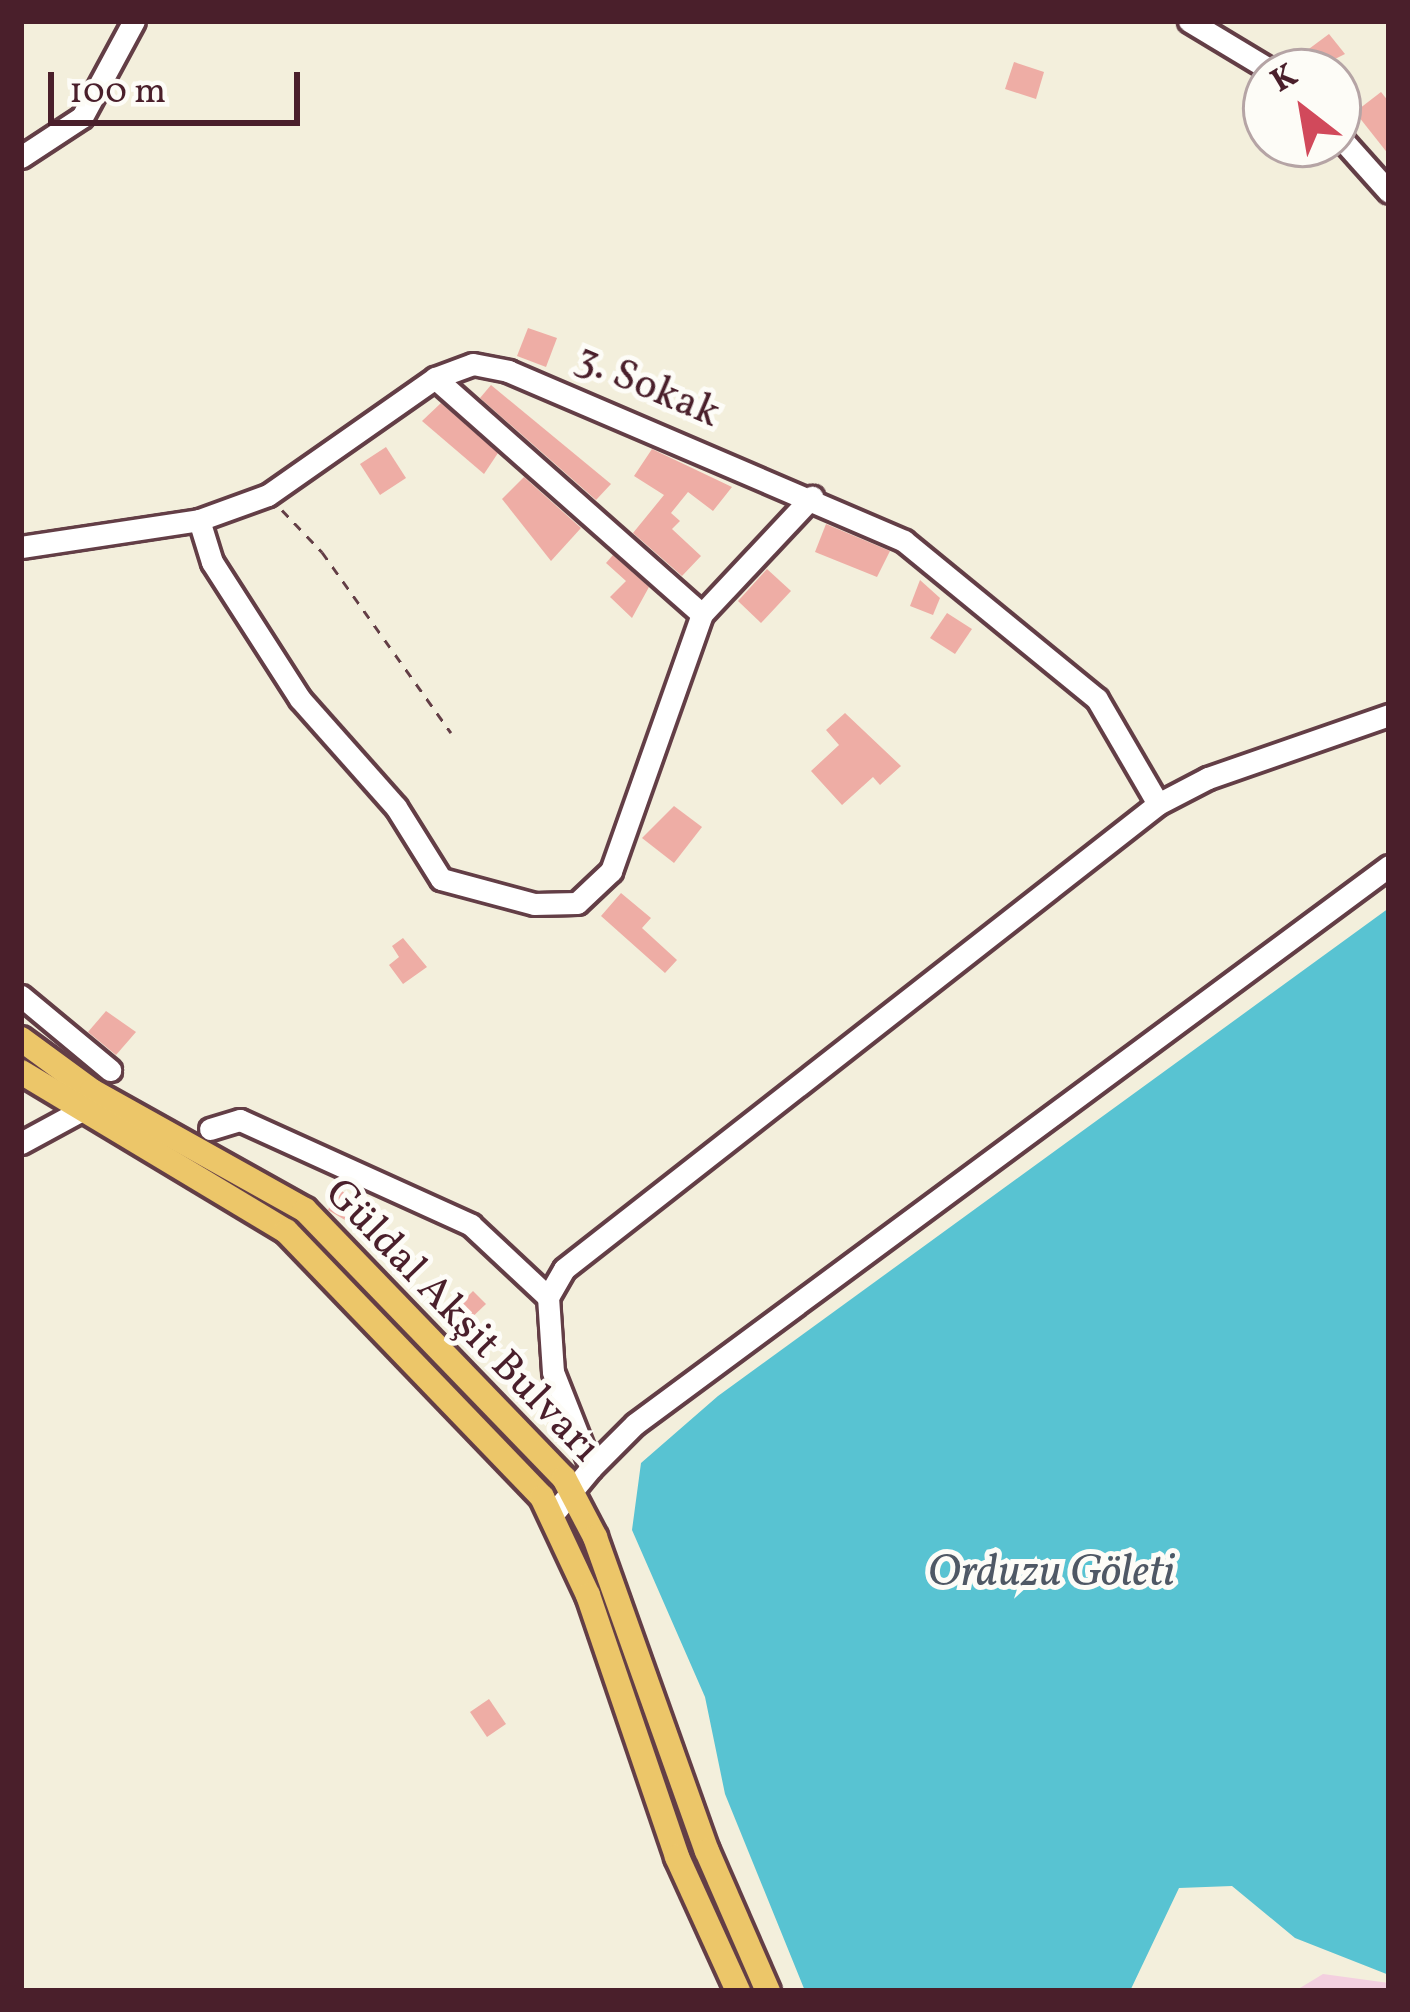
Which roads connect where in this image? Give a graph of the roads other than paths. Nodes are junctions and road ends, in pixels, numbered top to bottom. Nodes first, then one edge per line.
1 (134, 21) edge
2 (1190, 21) edge
3 (1242, 53) edge
4 (21, 157) edge
5 (1362, 162) edge
6 (1389, 192) edge
7 (435, 378) junction
8 (812, 497) junction
9 (199, 520) junction
10 (21, 548) edge
11 (702, 614) junction
12 (1389, 715) edge
13 (1158, 804) junction
14 (1389, 866) edge
15 (21, 996) edge
16 (21, 1040) edge
17 (110, 1070) dead end
18 (21, 1072) edge
19 (85, 1102) junction
20 (210, 1129) dead end
21 (21, 1143) edge
22 (548, 1297) junction
23 (591, 1468) junction
24 (573, 1493) junction
25 (553, 1514) junction
26 (737, 1991) edge
27 (768, 1991) edge

1 - 4 street
2 - 3 street
5 - 6 street
7 - 8 street, 3. Sokak
7 - 9 street, 3. Sokak
7 - 11 street
8 - 11 street
8 - 13 street, 3. Sokak
9 - 10 street, 3. Sokak
9 - 11 street
12 - 13 street
13 - 22 street
14 - 23 street
15 - 17 street
16 - 19 main road, Güldal Akşit Bulvarı
18 - 19 main road, Güldal Akşit Bulvarı
19 - 21 street
19 - 24 main road, Güldal Akşit Bulvarı
19 - 25 main road, Güldal Akşit Bulvarı
20 - 22 street
22 - 23 street
23 - 24 street
24 - 25 street
24 - 27 main road, Güldal Akşit Bulvarı
25 - 26 main road, Güldal Akşit Bulvarı

